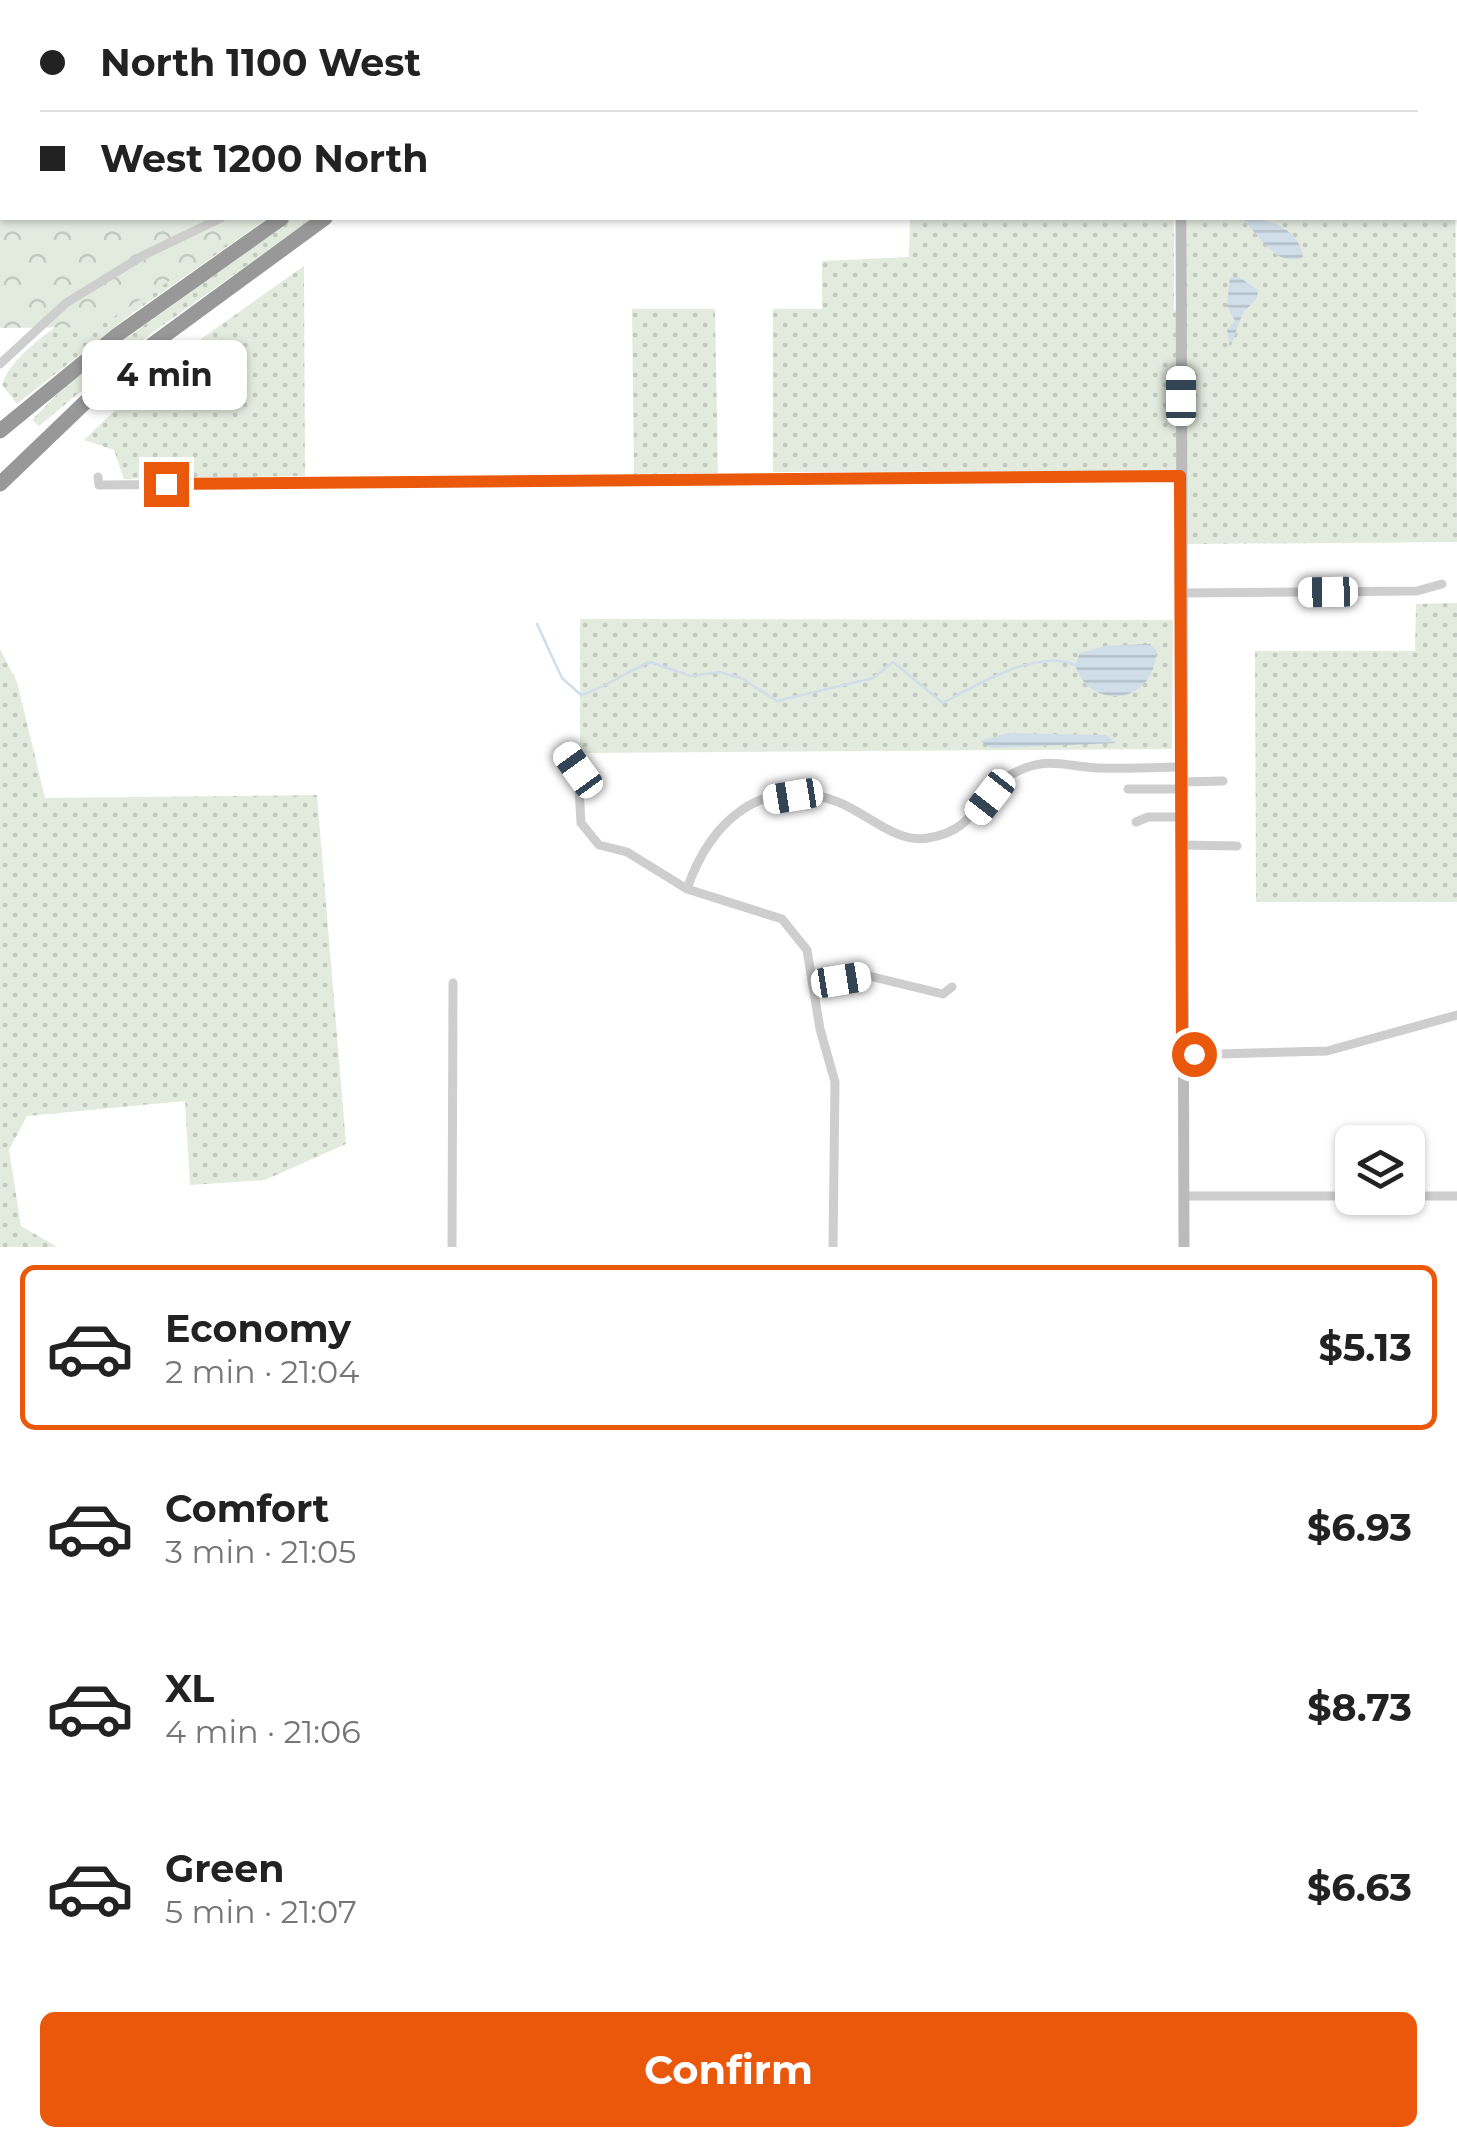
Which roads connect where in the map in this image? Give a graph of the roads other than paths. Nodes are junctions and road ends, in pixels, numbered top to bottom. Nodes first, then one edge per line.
1 (217, 220) edge
2 (279, 220) edge
3 (322, 220) edge
4 (1181, 220) edge
5 (0, 364) edge
6 (0, 431) edge
7 (98, 476) dead end
8 (1180, 476) junction
9 (0, 484) edge
10 (1442, 584) dead end
11 (1180, 593) junction
12 (566, 753) dead end
13 (1182, 767) junction
14 (1223, 781) dead end
15 (1181, 785) junction
16 (1128, 789) dead end
17 (1181, 817) junction
18 (1136, 822) dead end
19 (1180, 845) junction
20 (1237, 846) dead end
21 (687, 889) junction
22 (453, 982) dead end
23 (813, 985) junction
24 (952, 987) dead end
25 (1457, 1015) edge
26 (1182, 1055) junction
27 (1184, 1196) junction
28 (1335, 1196) edge
29 (1425, 1196) edge
30 (1457, 1196) edge
31 (452, 1247) edge
32 (834, 1247) edge
33 (1184, 1247) edge

1 - 5 street
2 - 6 highway
3 - 9 highway
4 - 8 street
7 - 8 street
8 - 11 street
10 - 11 street
11 - 13 street
12 - 21 street
13 - 15 street
13 - 21 street
14 - 15 street
15 - 16 street
15 - 17 street
17 - 18 street
17 - 19 street
19 - 20 street
19 - 26 street
21 - 23 street
22 - 31 street
23 - 24 street
23 - 32 street
25 - 26 street
26 - 27 street
27 - 28 street
27 - 33 street
29 - 30 street

